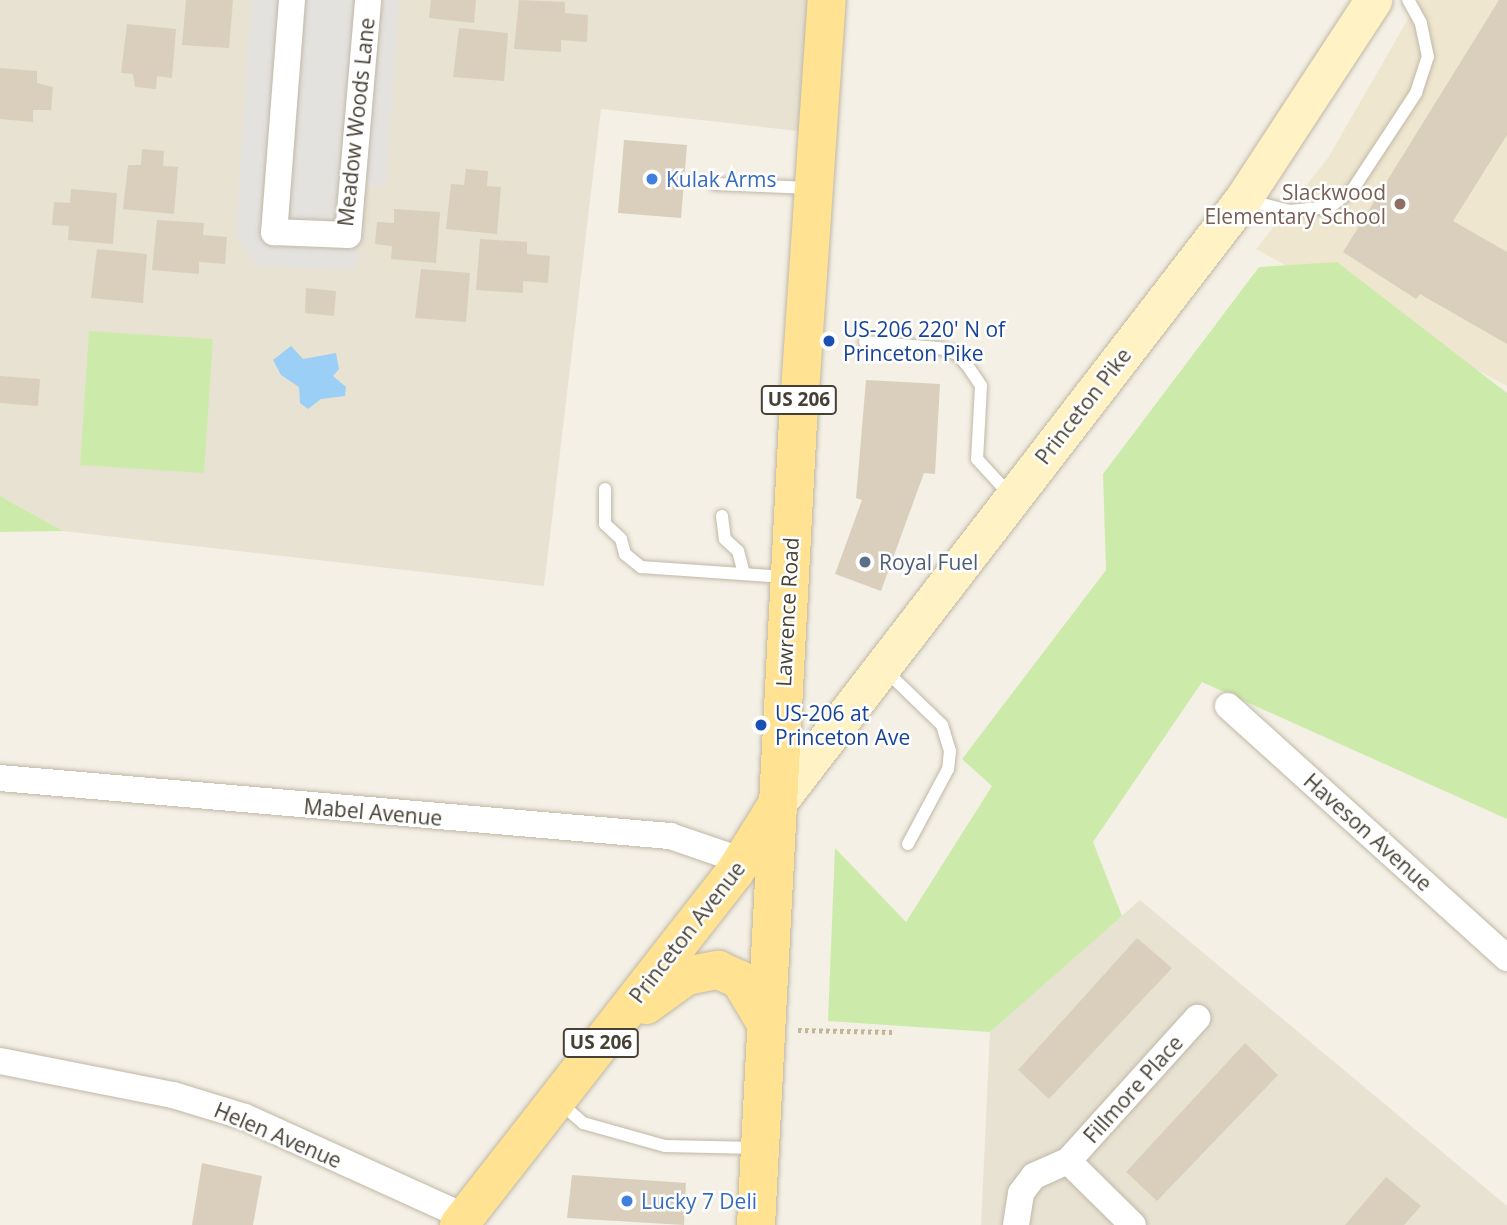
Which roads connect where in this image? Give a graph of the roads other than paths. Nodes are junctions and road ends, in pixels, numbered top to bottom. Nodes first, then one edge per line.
1 (292, 0) edge
2 (368, 0) edge
3 (827, 0) edge
4 (1373, 0) edge
5 (1408, 0) edge
6 (715, 184) dead end
7 (814, 188) junction
8 (1243, 199) junction
9 (865, 342) dead end
10 (604, 489) dead end
11 (1012, 498) junction
12 (722, 516) dead end
13 (744, 574) junction
14 (789, 577) junction
15 (882, 667) junction
16 (1228, 706) dead end
17 (0, 778) edge
18 (779, 801) junction
19 (908, 844) dead end
20 (743, 861) junction
21 (1507, 958) edge
22 (1197, 1018) dead end
23 (781, 1026) junction
24 (608, 1033) junction
25 (0, 1061) edge
26 (557, 1099) junction
27 (759, 1148) junction
28 (1068, 1161) junction
29 (462, 1221) edge
30 (756, 1225) edge
31 (1016, 1225) edge
32 (1133, 1225) edge

1 - 2 street, Meadow Woods Lane
3 - 7 main road, Lawrence Road / US 206
4 - 8 main road, Princeton Pike
5 - 8 lane
6 - 7 lane
7 - 14 main road, Lawrence Road / US 206
8 - 11 main road, Princeton Pike
9 - 11 lane
10 - 13 lane
11 - 15 main road, Princeton Pike
12 - 13 lane
13 - 14 lane
14 - 18 main road, Lawrence Road / US 206
15 - 18 main road, Princeton Pike
15 - 19 lane
16 - 21 street, Haveson Avenue
17 - 20 street, Mabel Avenue
18 - 20 main road, Princeton Avenue / US 206
18 - 23 main road, Lawrence Road / US 206
20 - 24 main road, Princeton Avenue / US 206
22 - 28 street, Fillmore Place
23 - 24 main road
23 - 27 main road, Lawrence Road / US 206
24 - 26 main road, Princeton Avenue / US 206
25 - 29 street, Helen Avenue
26 - 27 lane
26 - 29 main road, Princeton Avenue / US 206
27 - 30 main road, Lawrence Road / US 206
28 - 31 street
28 - 32 street

